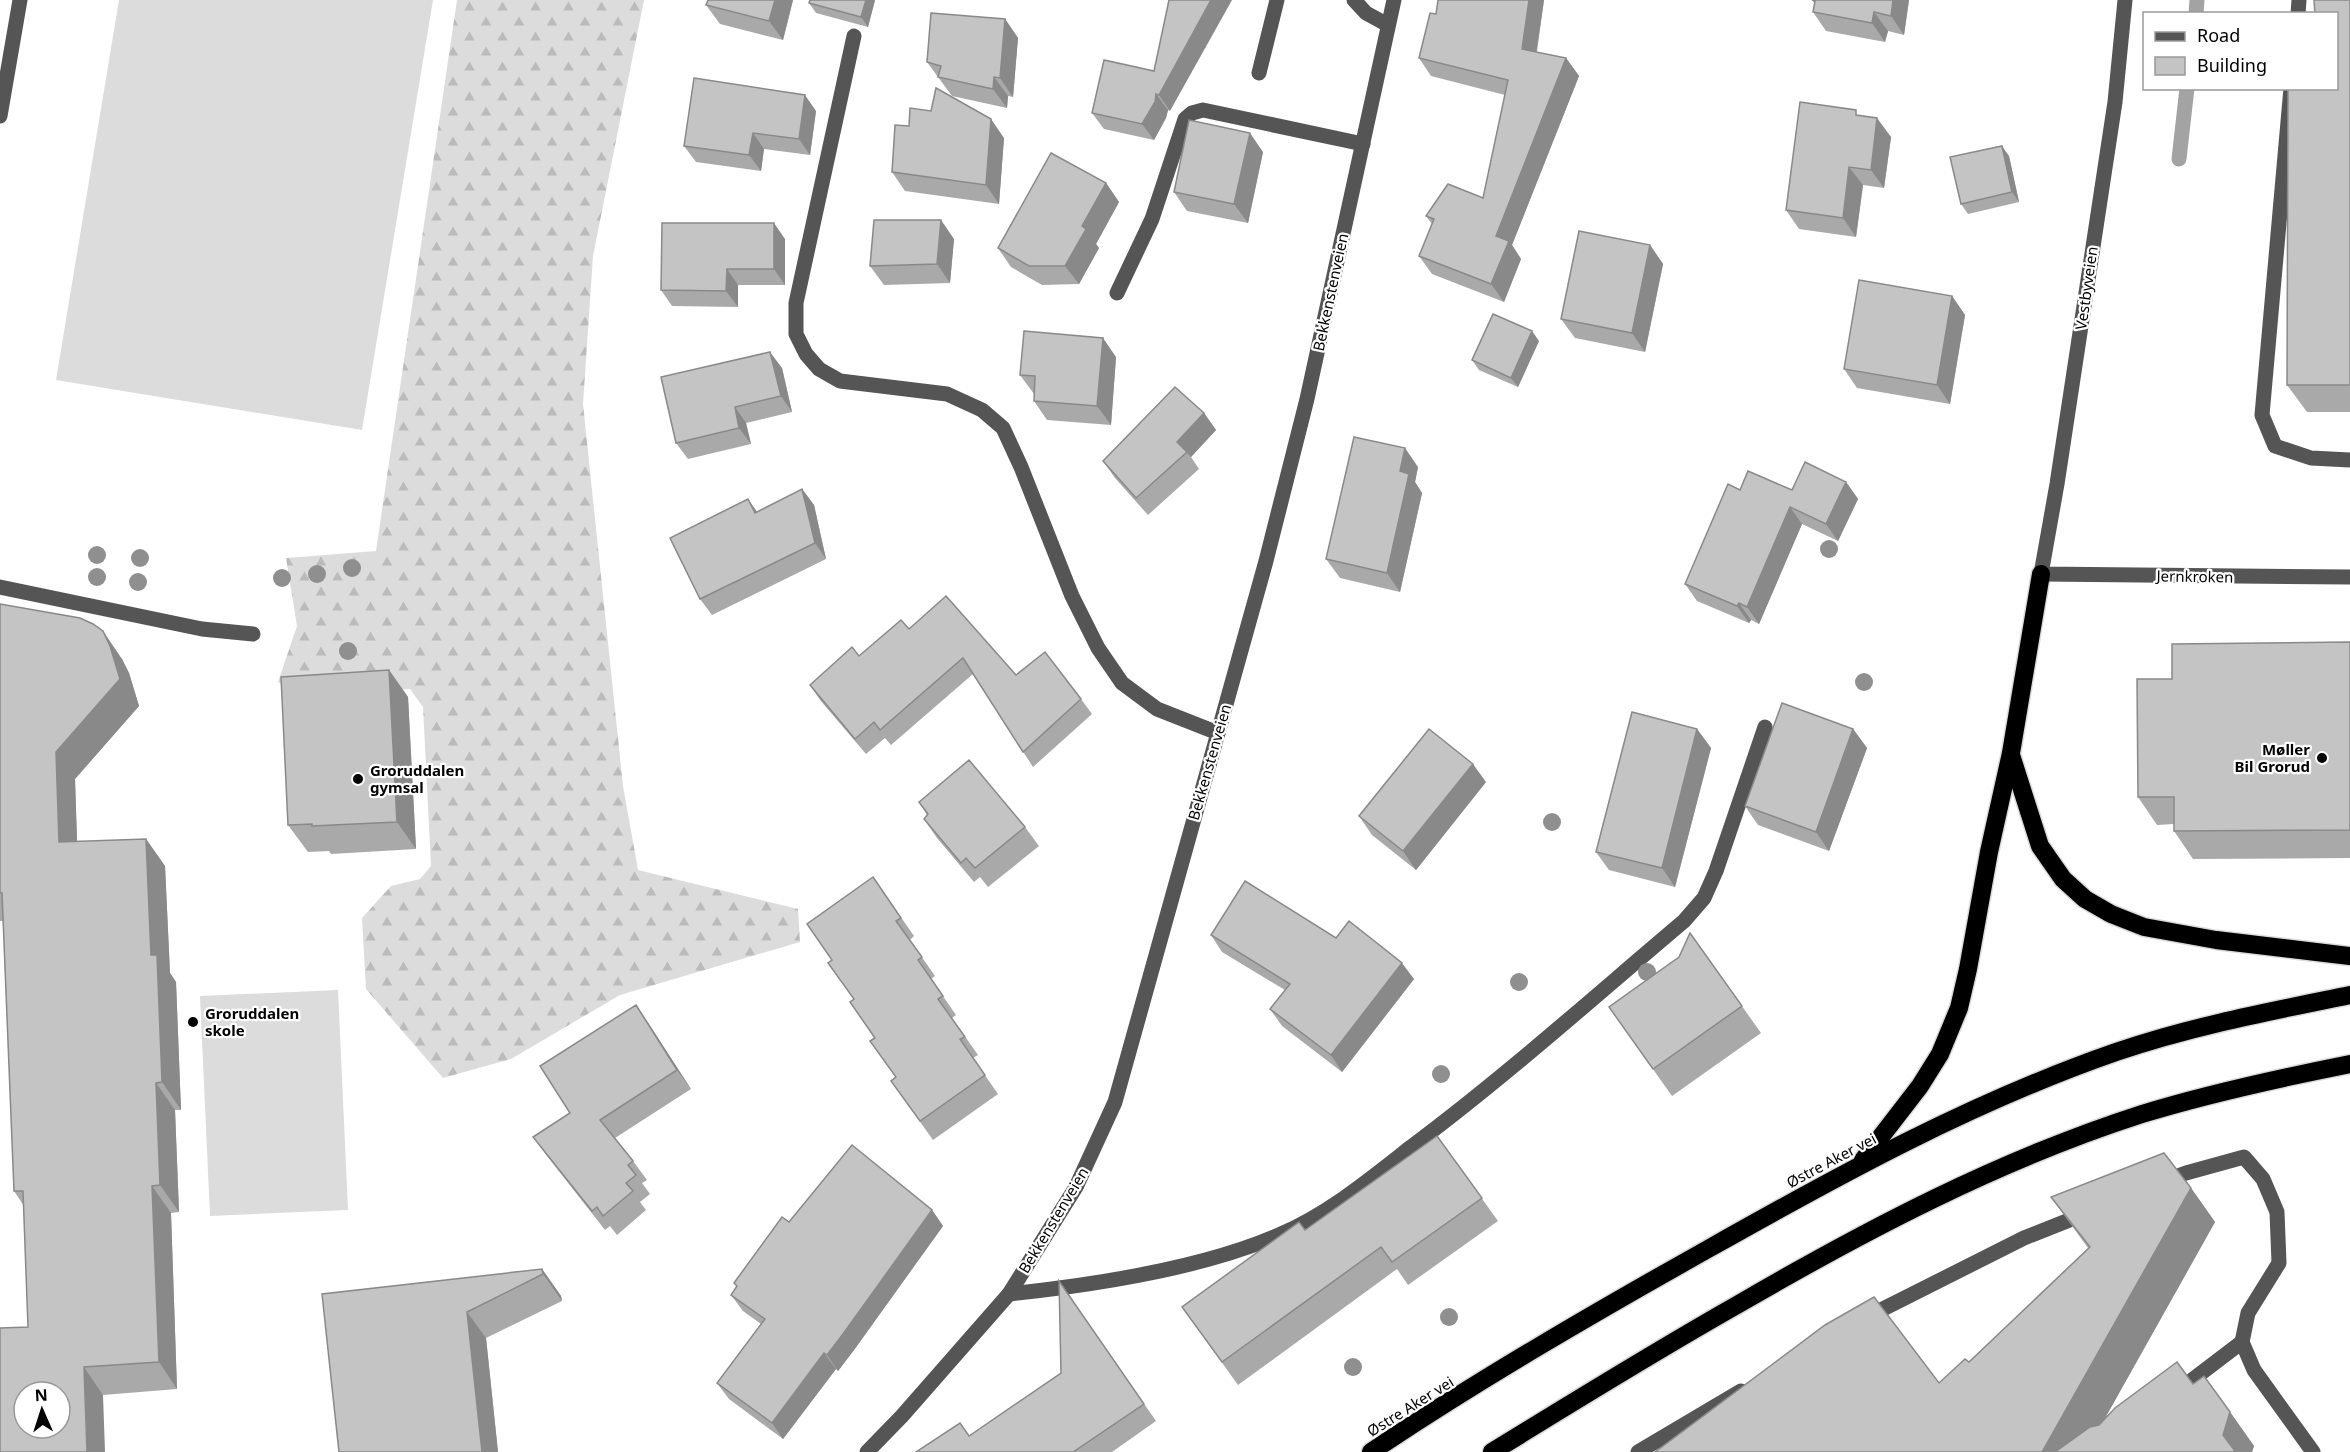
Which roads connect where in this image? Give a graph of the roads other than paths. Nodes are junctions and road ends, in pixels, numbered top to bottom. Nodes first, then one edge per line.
1 (20, 0) edge
2 (1277, 0) edge
3 (1354, 0) edge
4 (1394, 0) edge
5 (2125, 0) edge
6 (1388, 25) junction
7 (855, 36) dead end
8 (1259, 73) dead end
9 (2291, 90) edge
10 (0, 116) edge
11 (1363, 144) junction
12 (1117, 293) dead end
13 (2350, 460) edge
14 (2041, 574) junction
15 (2350, 577) edge
16 (0, 587) edge
17 (253, 634) dead end
18 (1765, 727) dead end
19 (1218, 733) junction
20 (2011, 753) junction
21 (2350, 956) edge
22 (2350, 995) edge
23 (2350, 1064) edge
24 (1860, 1164) junction
25 (2143, 1190) edge
26 (2100, 1208) edge
27 (1009, 1294) junction
28 (1849, 1327) edge
29 (2242, 1342) junction
30 (1752, 1384) edge
31 (2167, 1399) edge
32 (867, 1452) edge
33 (1371, 1452) edge
34 (1491, 1452) edge
35 (1638, 1452) edge
36 (2313, 1452) edge

1 - 10 street
2 - 8 street
3 - 6 street
4 - 6 street, Bekkenstenveien
5 - 14 street, Vestbyveien
6 - 11 street, Bekkenstenveien
7 - 19 street
9 - 13 street
11 - 12 street
11 - 19 street, Bekkenstenveien
14 - 15 street, Jernkroken
14 - 20 highway
16 - 17 street
18 - 27 street
19 - 27 street, Bekkenstenveien
20 - 21 highway
20 - 24 highway
22 - 24 highway, Østre Aker vei
23 - 34 highway
24 - 33 highway, Østre Aker vei
25 - 29 street
26 - 28 street
27 - 32 street, Bekkenstenveien
29 - 31 street
29 - 36 street
30 - 35 street

